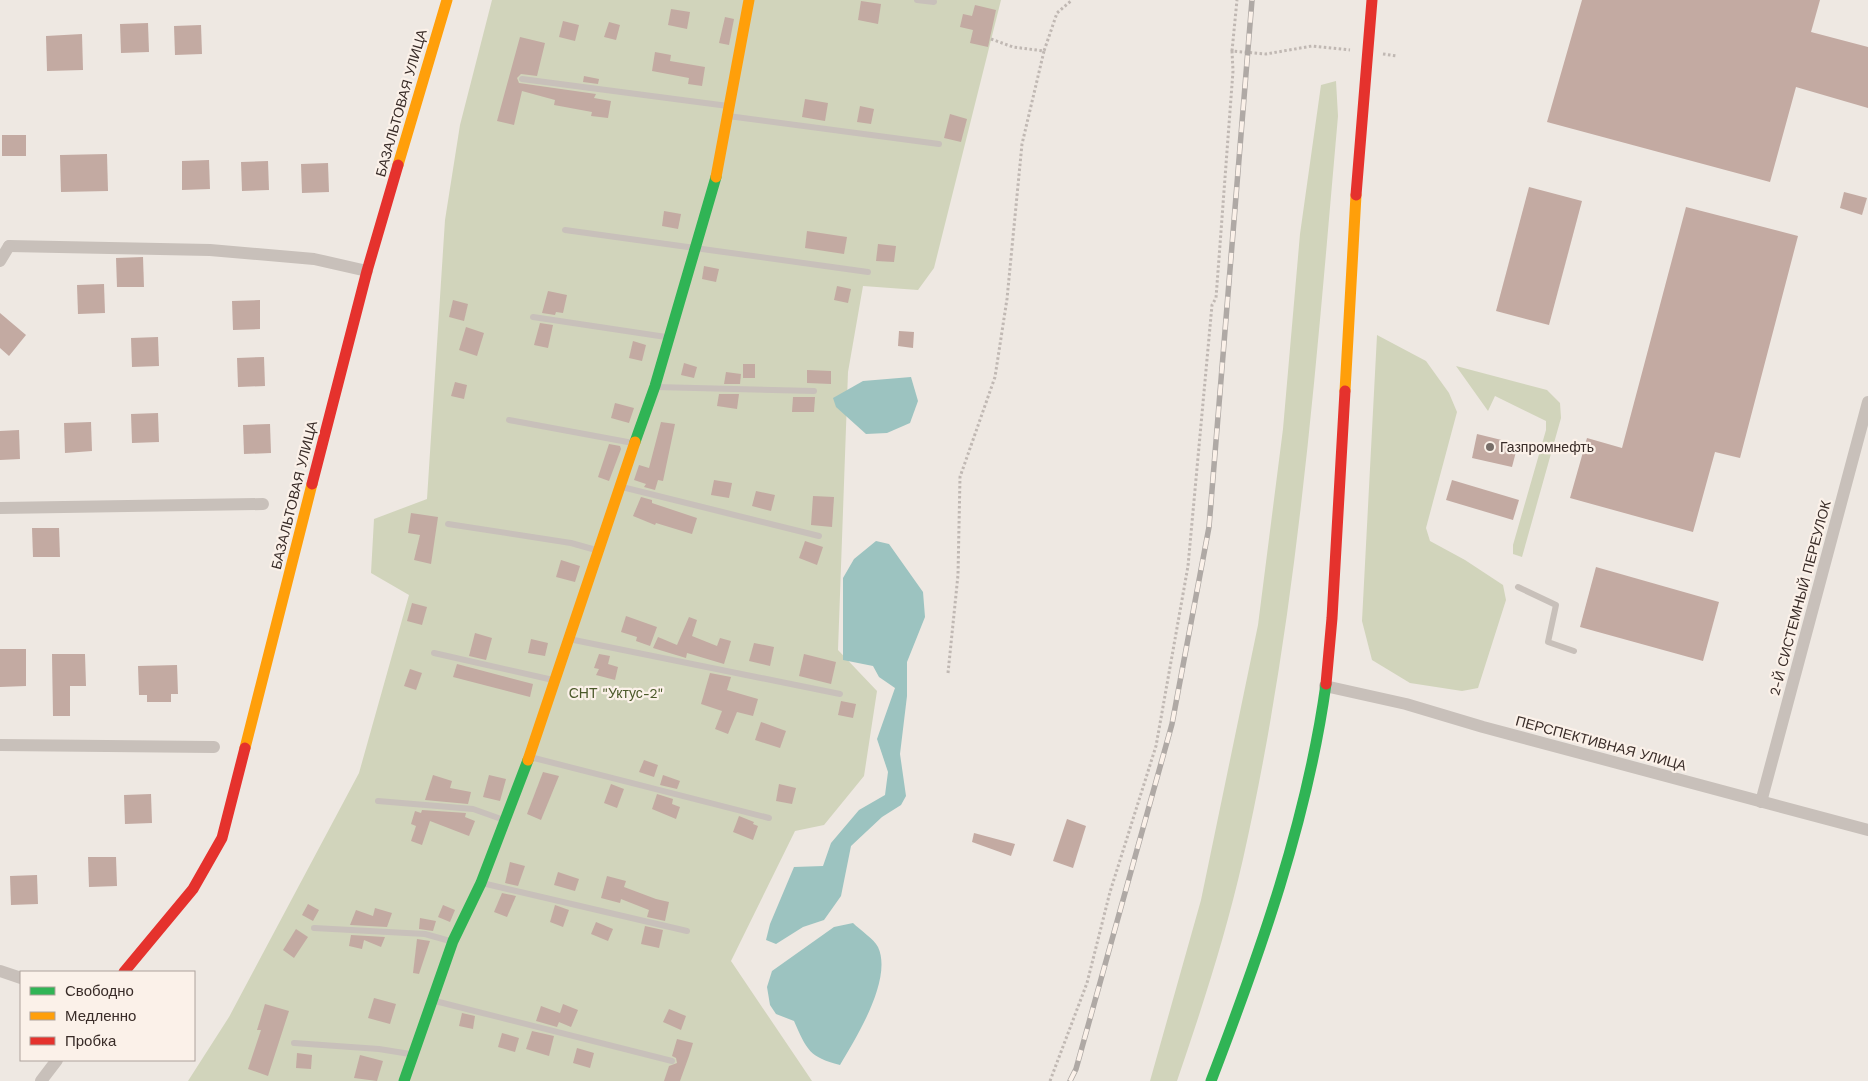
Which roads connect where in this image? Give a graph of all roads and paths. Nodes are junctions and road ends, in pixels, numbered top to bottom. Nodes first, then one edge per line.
1 (447, 0) edge
2 (749, 0) edge
3 (917, 0) edge
4 (1072, 0) edge
5 (1237, 0) edge
6 (1372, 0) edge
7 (934, 2) dead end
8 (991, 40) dead end
9 (1044, 50) junction
10 (1232, 50) junction
11 (1366, 51) junction
12 (1396, 56) dead end
13 (522, 78) dead end
14 (728, 111) junction
15 (939, 144) dead end
16 (564, 230) dead end
17 (4, 242) edge
18 (696, 249) junction
19 (0, 261) edge
20 (367, 271) junction
21 (868, 272) dead end
22 (532, 318) dead end
23 (668, 338) junction
24 (655, 386) junction
25 (814, 392) dead end
26 (1868, 402) edge
27 (509, 420) dead end
28 (634, 444) junction
29 (621, 487) junction
30 (263, 504) dead end
31 (0, 508) edge
32 (448, 524) dead end
33 (819, 536) dead end
34 (597, 551) junction
35 (1518, 587) dead end
36 (568, 639) junction
37 (1574, 651) dead end
38 (434, 653) dead end
39 (948, 674) dead end
40 (554, 681) junction
41 (1325, 686) junction
42 (840, 694) dead end
43 (0, 745) edge
44 (214, 747) dead end
45 (529, 756) junction
46 (378, 801) dead end
47 (1761, 802) junction
48 (769, 818) dead end
49 (505, 820) junction
50 (1868, 830) edge
51 (481, 883) junction
52 (314, 928) dead end
53 (687, 931) dead end
54 (454, 942) junction
55 (125, 971) edge
56 (0, 972) edge
57 (20, 978) edge
58 (431, 1000) junction
59 (294, 1043) dead end
60 (412, 1055) junction
61 (55, 1061) edge
62 (672, 1061) dead end
63 (42, 1081) edge
64 (404, 1081) edge
65 (1050, 1081) edge
66 (1211, 1081) edge

1 - 20 street, БАЗАЛЬТОВАЯ УЛИЦА
2 - 14 street
3 - 7 lane
4 - 9 path
5 - 10 path
6 - 11 street
8 - 9 path
9 - 39 path
10 - 11 path
10 - 65 path
11 - 12 path
11 - 41 street
13 - 14 lane
14 - 15 lane
14 - 18 street
16 - 18 lane
17 - 19 street
17 - 20 street
18 - 21 lane
18 - 23 street
20 - 55 street, БАЗАЛЬТОВАЯ УЛИЦА
22 - 23 lane
23 - 24 street
24 - 25 lane
24 - 28 street
26 - 47 street, 2-Й СИСТЕМНЫЙ ПЕРЕУЛОК
27 - 28 lane
28 - 29 street
29 - 33 lane
29 - 34 street
30 - 31 street
32 - 34 lane
34 - 36 street
35 - 37 lane
36 - 40 street
36 - 42 lane
38 - 40 lane
40 - 45 street
41 - 47 street, ПЕРСПЕКТИВНАЯ УЛИЦА
41 - 66 street
43 - 44 street
45 - 48 lane
45 - 49 street
46 - 49 lane
47 - 50 street, ПЕРСПЕКТИВНАЯ УЛИЦА
49 - 51 street
51 - 53 lane
51 - 54 street
52 - 54 lane
54 - 58 street
56 - 57 street
58 - 60 street
58 - 62 lane
59 - 60 lane
60 - 64 street
61 - 63 street

